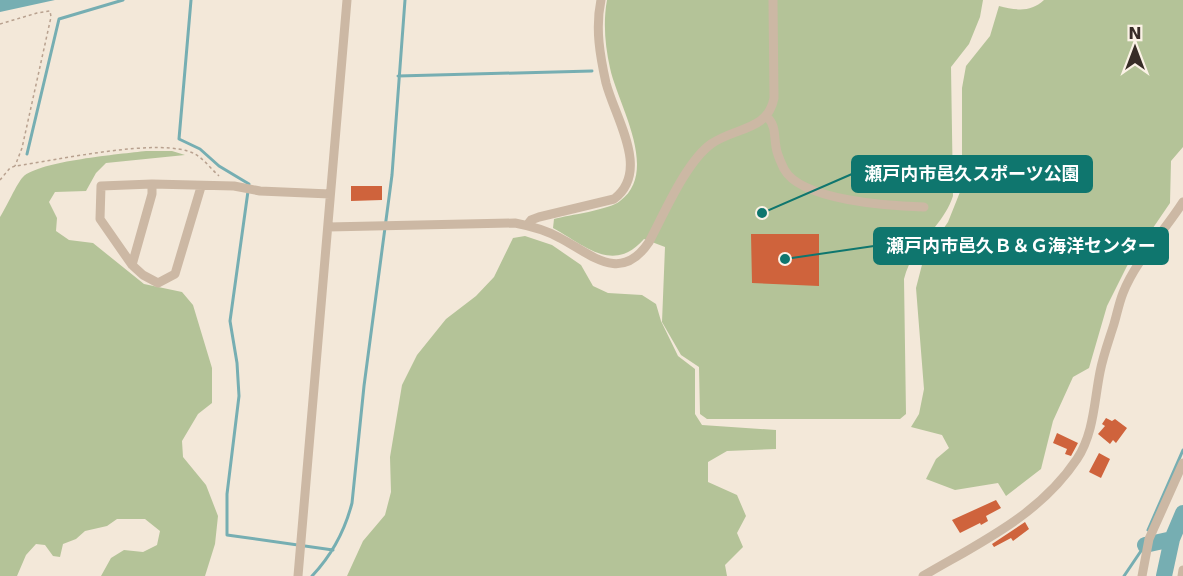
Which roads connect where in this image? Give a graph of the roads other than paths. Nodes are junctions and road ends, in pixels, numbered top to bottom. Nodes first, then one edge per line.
1 (348, 0) edge
2 (601, 0) edge
3 (773, 0) edge
4 (767, 117) junction
5 (152, 184) junction
6 (201, 187) junction
7 (330, 194) junction
8 (1183, 202) edge
9 (924, 207) dead end
10 (527, 225) junction
11 (328, 227) junction
12 (132, 266) junction
13 (1183, 463) edge
14 (1183, 570) edge
15 (298, 576) edge
16 (922, 576) edge
17 (1142, 576) edge
18 (1182, 576) edge

1 - 7 street
2 - 10 street
3 - 4 street
4 - 9 street
4 - 10 street
5 - 6 street
5 - 12 street
5 - 12 street
6 - 7 street
6 - 12 street
7 - 11 street
8 - 16 street
10 - 11 street
11 - 15 street
13 - 17 street
14 - 18 street

